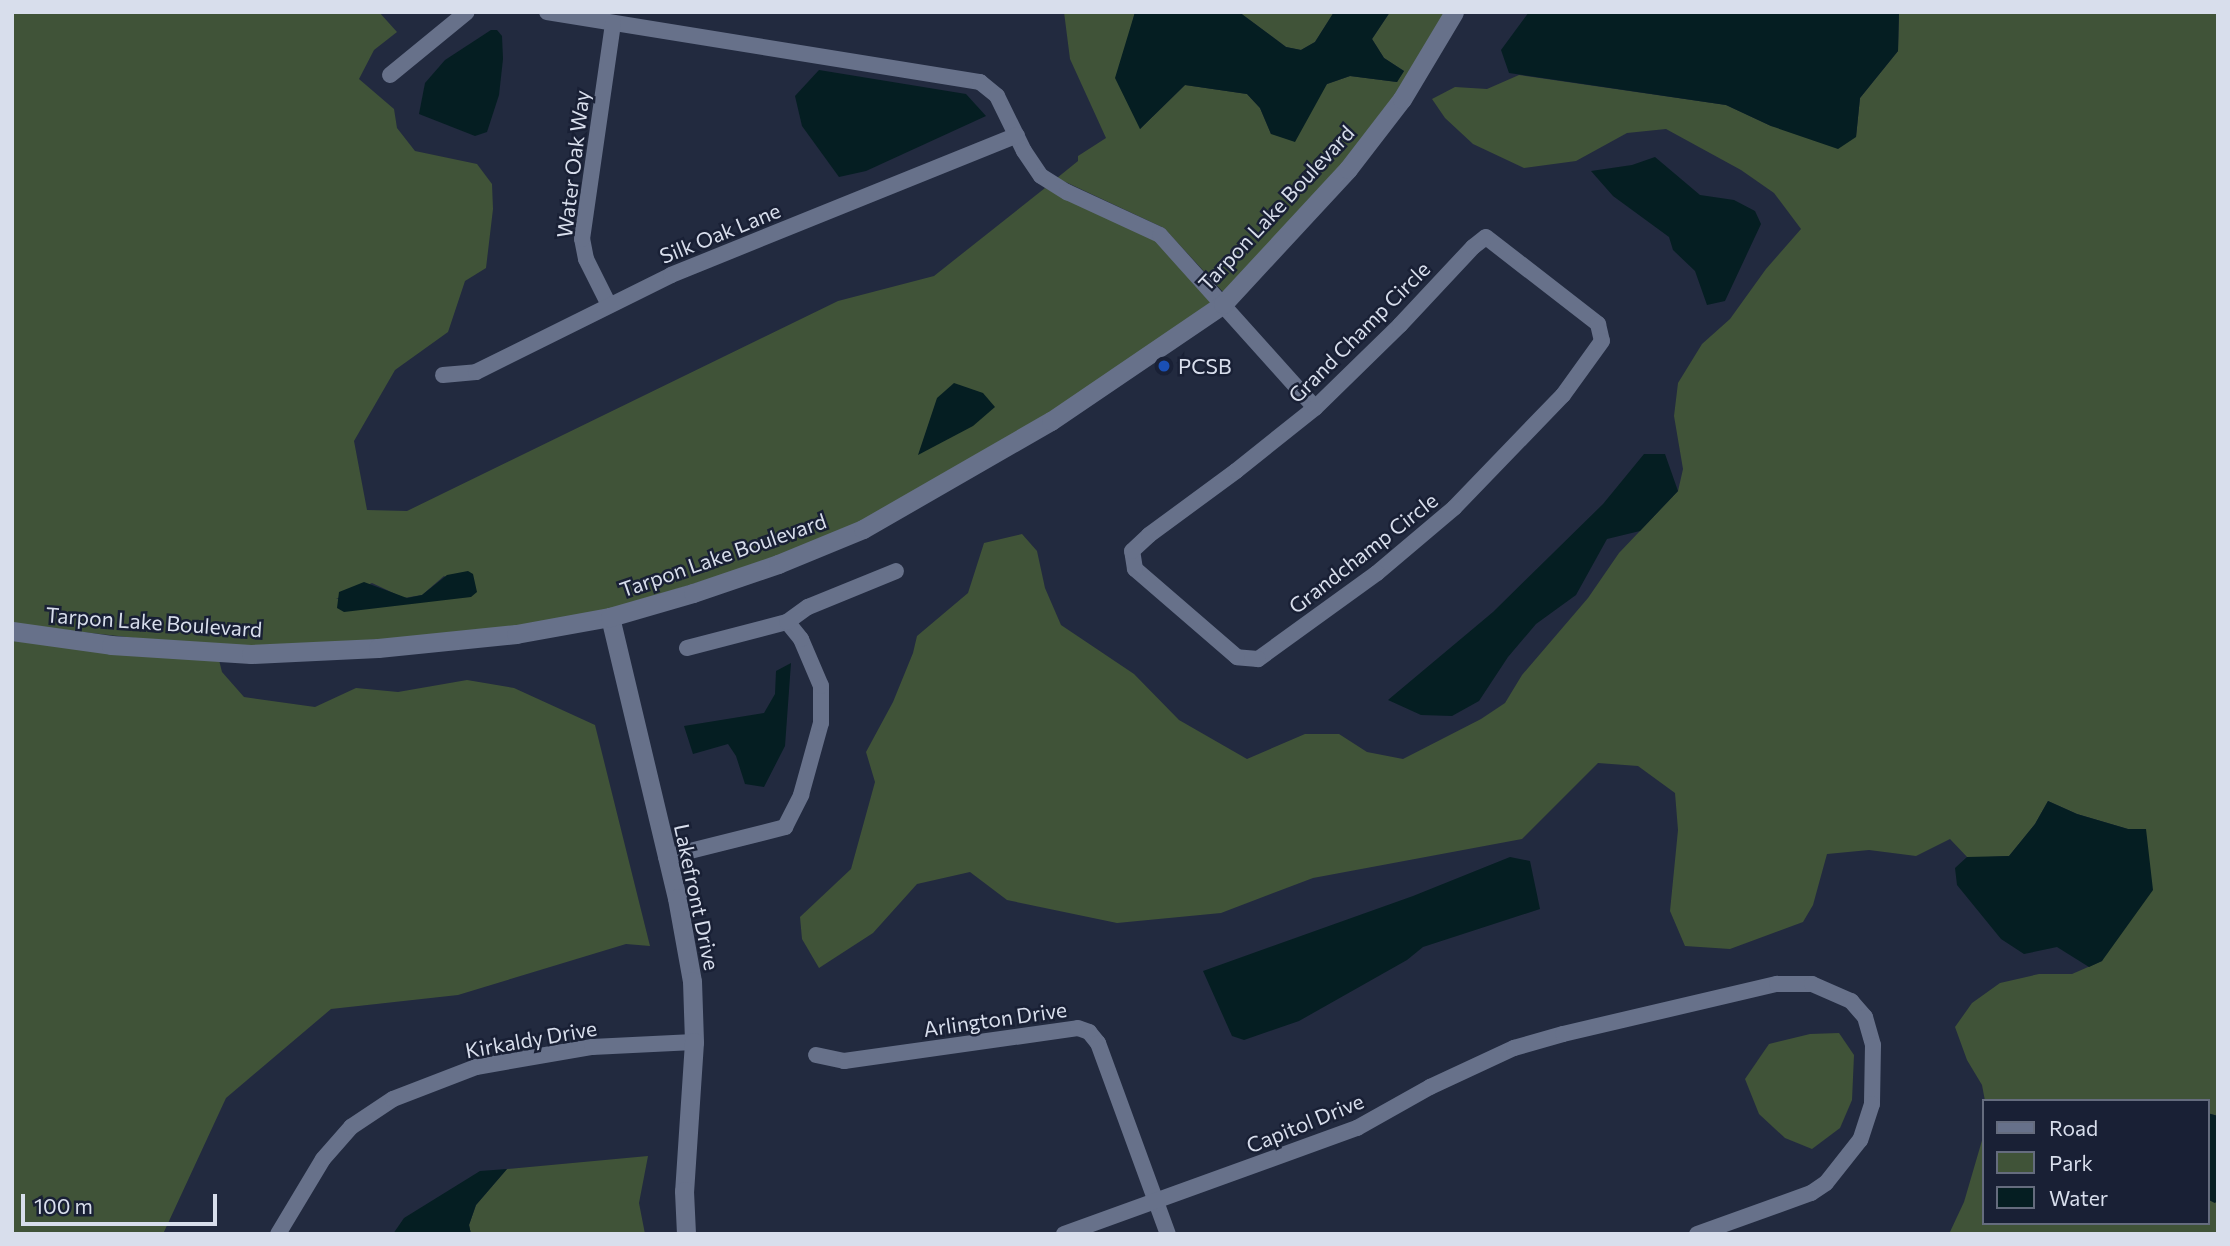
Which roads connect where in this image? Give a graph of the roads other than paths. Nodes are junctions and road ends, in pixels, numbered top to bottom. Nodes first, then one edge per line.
1 (467, 12) edge
2 (547, 12) edge
3 (1454, 12) edge
4 (613, 23) junction
5 (390, 75) dead end
6 (1017, 135) junction
7 (1223, 304) junction
8 (609, 305) junction
9 (1602, 341) joint
10 (443, 375) dead end
11 (1315, 408) junction
12 (1132, 551) joint
13 (896, 571) dead end
14 (610, 617) junction
15 (787, 622) junction
16 (12, 631) edge
17 (687, 648) dead end
18 (666, 857) junction
19 (694, 1042) junction
20 (816, 1055) dead end
21 (1155, 1203) junction
22 (278, 1234) edge
23 (686, 1234) edge
24 (1064, 1234) edge
25 (1168, 1234) edge
26 (1697, 1234) edge

1 - 5 street
2 - 4 street
3 - 7 street, Tarpon Lake Boulevard
4 - 6 street
4 - 8 street, Water Oak Way
6 - 7 street
6 - 8 street, Silk Oak Lane
7 - 11 street
7 - 14 street, Tarpon Lake Boulevard
8 - 10 street, Silk Oak Lane
9 - 11 street, Grand Champ Circle
9 - 12 street, Grandchamp Circle
11 - 12 street, Grand Champ Circle
13 - 15 street
14 - 16 street, Tarpon Lake Boulevard
14 - 18 street, Lakefront Drive
15 - 17 street
15 - 18 street
18 - 19 street, Lakefront Drive
19 - 22 street, Kirkaldy Drive
19 - 23 street, Lakefront Drive
20 - 21 street, Arlington Drive
21 - 24 street, Capitol Drive
21 - 25 street, Arlington Drive
21 - 26 street, Capitol Drive

